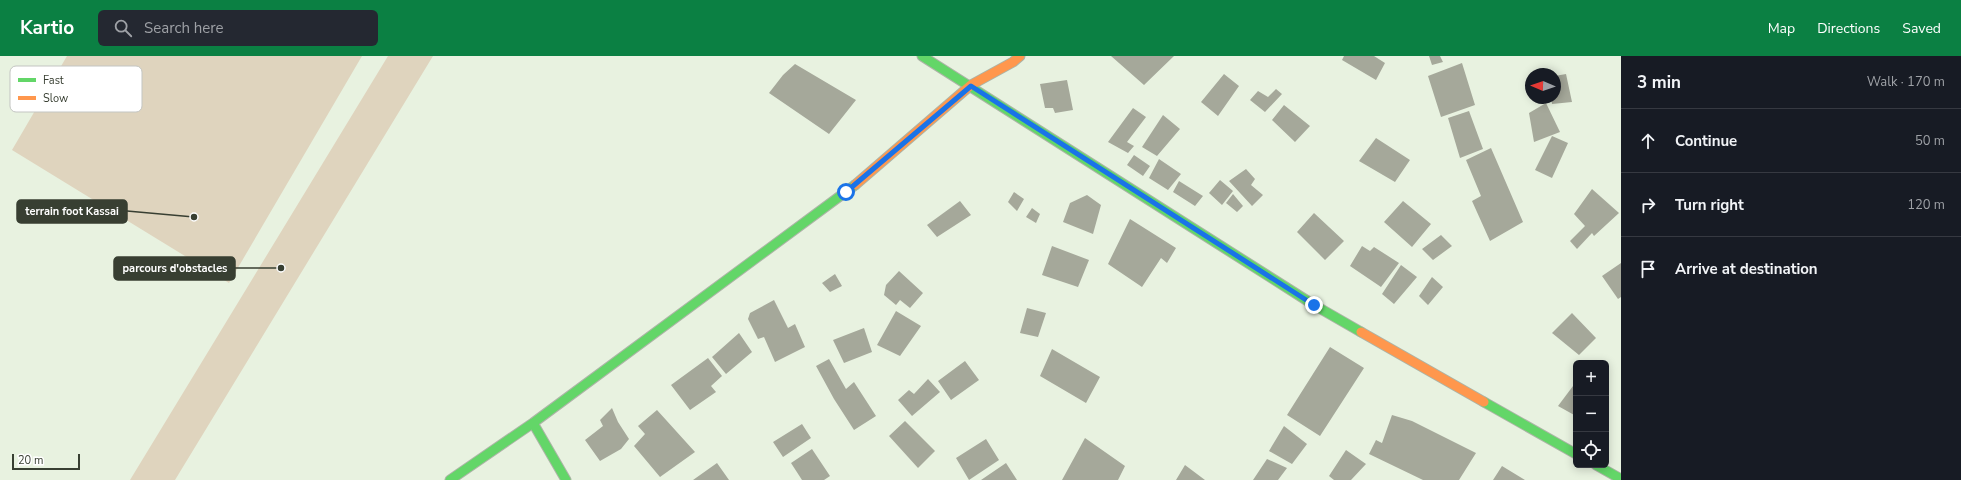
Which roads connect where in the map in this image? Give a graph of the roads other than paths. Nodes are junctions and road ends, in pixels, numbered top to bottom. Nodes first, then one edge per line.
1 (922, 56) edge
2 (1020, 56) edge
3 (971, 86) junction
4 (533, 423) junction
5 (1573, 452) edge
6 (1601, 468) edge
7 (1621, 479) edge
8 (450, 480) edge
9 (566, 480) edge

1 - 3 street
2 - 3 street
3 - 4 street
3 - 5 street
4 - 8 street
4 - 9 street
6 - 7 street

